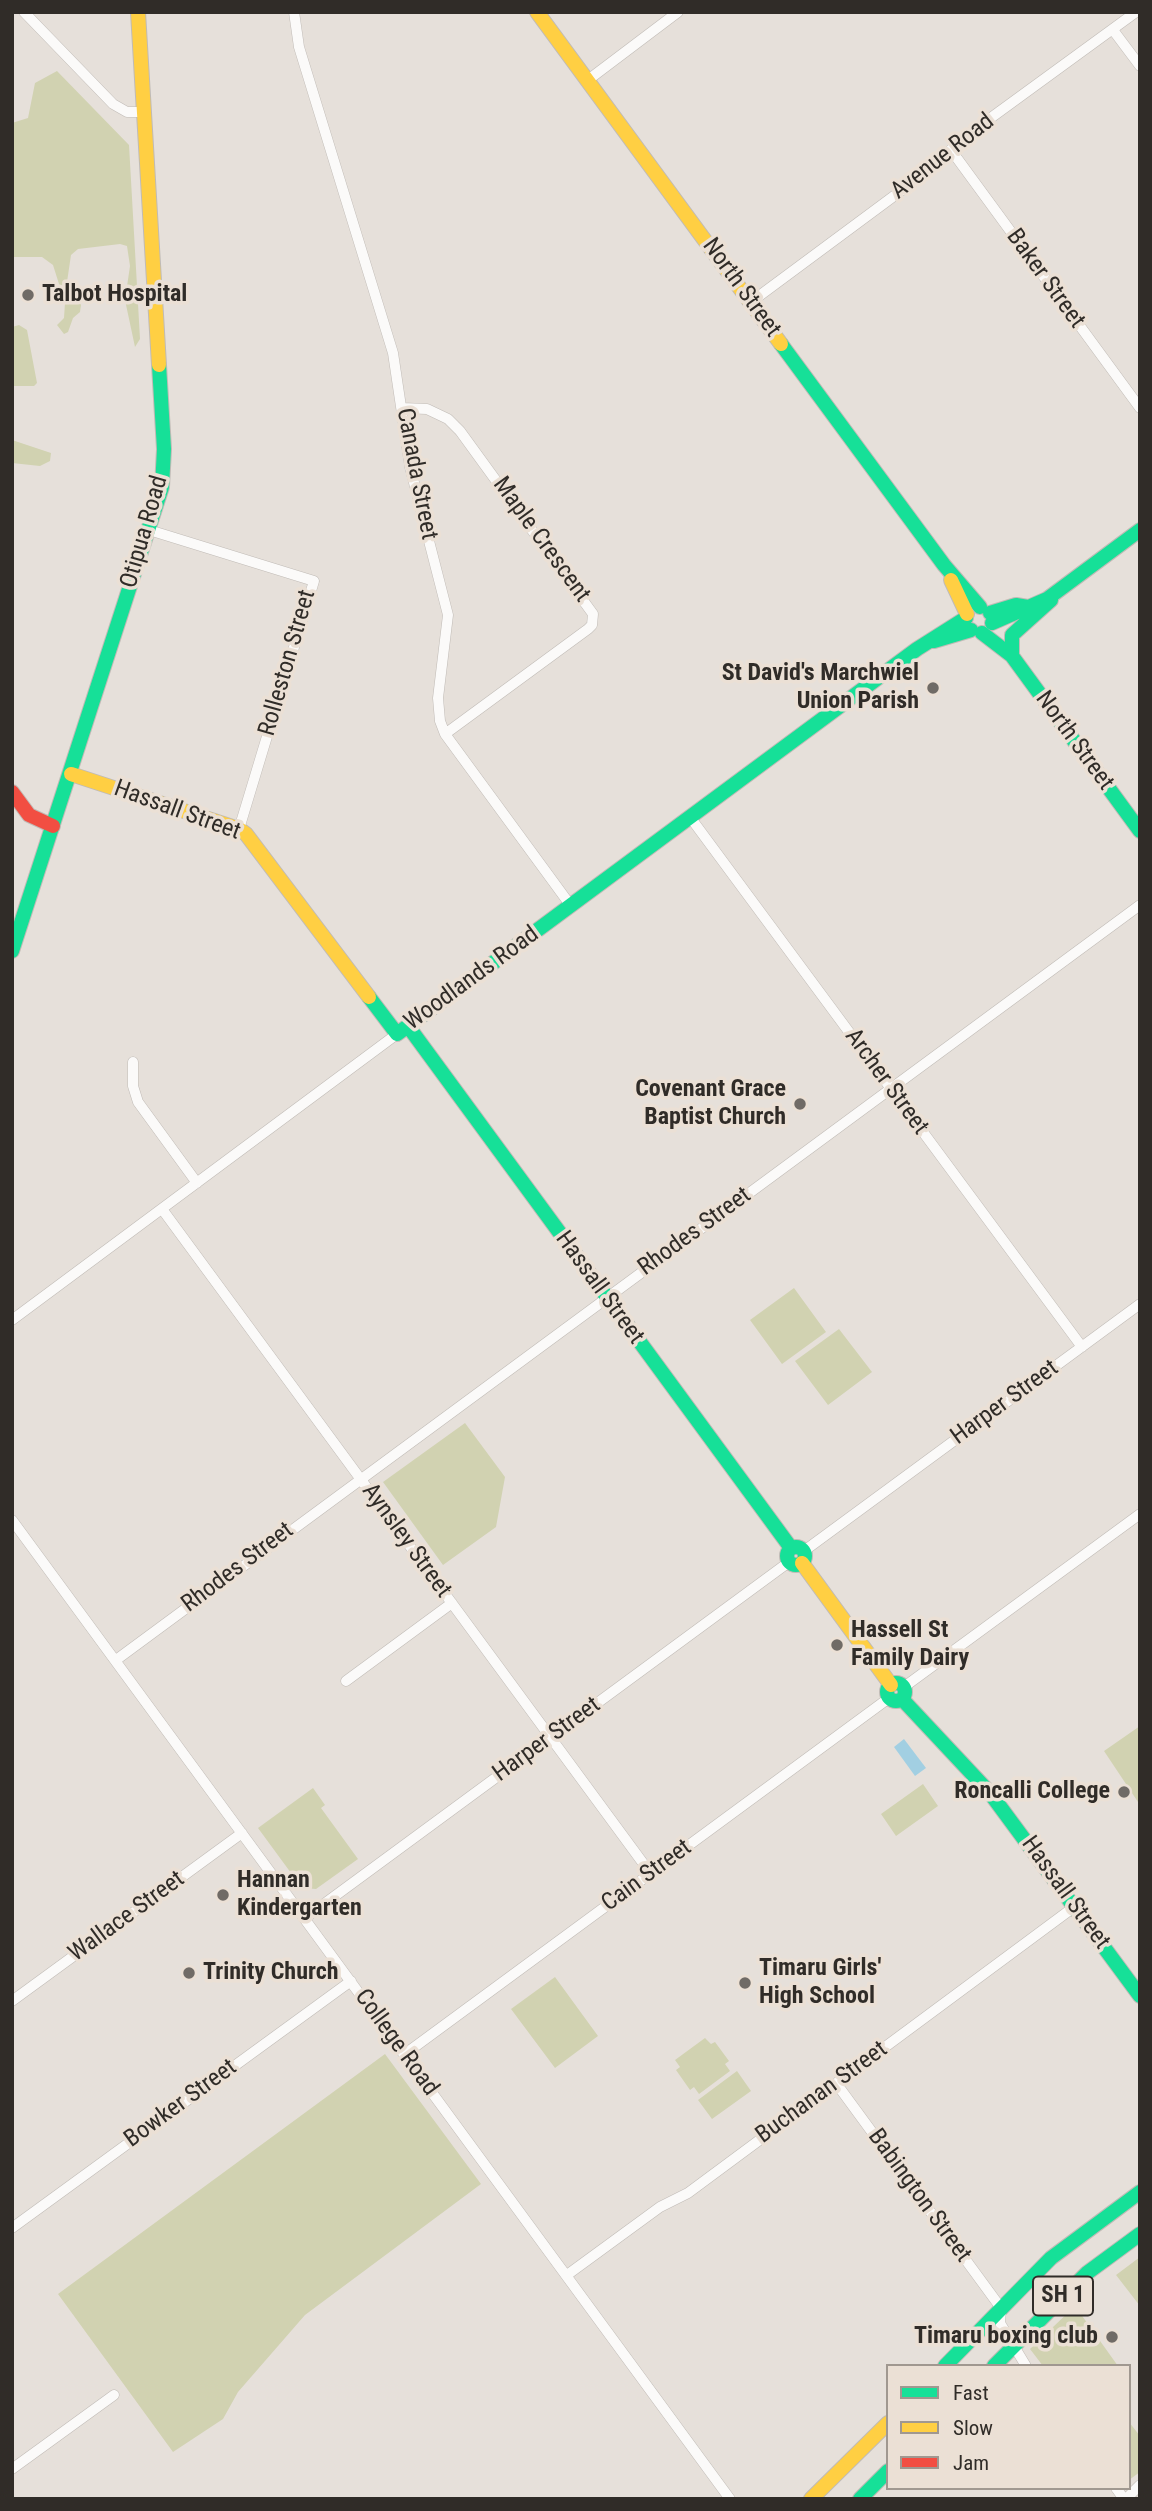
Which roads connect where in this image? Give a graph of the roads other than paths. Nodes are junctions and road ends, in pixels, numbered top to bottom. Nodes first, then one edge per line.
1 (24, 12) edge
2 (138, 12) edge
3 (294, 12) edge
4 (537, 12) edge
5 (678, 12) edge
6 (1136, 12) edge
7 (1113, 30) junction
8 (1140, 66) edge
9 (588, 80) junction
10 (144, 111) junction
11 (951, 150) junction
12 (751, 302) junction
13 (402, 408) junction
14 (1140, 408) edge
15 (149, 530) junction
16 (1140, 530) edge
17 (1059, 591) junction
18 (980, 620) junction
19 (1009, 654) junction
20 (444, 734) junction
21 (71, 774) junction
22 (12, 792) edge
23 (690, 817) junction
24 (53, 826) junction
25 (239, 829) junction
26 (1140, 831) edge
27 (1140, 905) edge
28 (571, 906) junction
29 (12, 951) edge
30 (402, 1030) junction
31 (133, 1062) dead end
32 (890, 1088) junction
33 (197, 1183) junction
34 (162, 1209) junction
35 (606, 1297) junction
36 (1140, 1304) edge
37 (12, 1320) edge
38 (1082, 1347) junction
39 (359, 1478) junction
40 (1140, 1514) edge
41 (12, 1520) edge
42 (797, 1556) junction
43 (452, 1603) junction
44 (116, 1660) junction
45 (346, 1681) dead end
46 (896, 1692) junction
47 (550, 1737) junction
48 (242, 1833) junction
49 (651, 1874) junction
50 (1074, 1907) junction
51 (305, 1919) junction
52 (351, 1981) junction
53 (1140, 1996) edge
54 (12, 2001) edge
55 (405, 2054) junction
56 (836, 2083) junction
57 (1140, 2192) edge
58 (12, 2228) edge
59 (1140, 2234) edge
60 (567, 2275) junction
61 (1001, 2308) junction
62 (1013, 2348) junction
63 (947, 2364) edge
64 (996, 2364) edge
65 (1025, 2364) edge
66 (114, 2395) dead end
67 (886, 2425) edge
68 (12, 2469) edge
69 (886, 2473) edge
70 (1140, 2485) edge
71 (730, 2499) edge
72 (811, 2499) edge
73 (860, 2499) edge
74 (1125, 2499) edge

1 - 10 street
2 - 10 main road, Otipua Road
3 - 13 street, Canada Street
4 - 9 main road, North Street
5 - 9 street
6 - 7 street, Avenue Road
7 - 8 street
7 - 11 street, Avenue Road
9 - 12 main road, North Street
10 - 15 main road, Otipua Road
11 - 12 street, Avenue Road
11 - 14 street, Baker Street
12 - 18 main road, North Street
13 - 20 street, Canada Street
13 - 20 street, Maple Crescent
15 - 21 main road, Otipua Road
15 - 25 street, Rolleston Street
16 - 17 main road
17 - 18 main road, Woodlands Road
17 - 19 main road
18 - 19 main road, North Street
18 - 23 main road, Woodlands Road
19 - 26 main road, North Street
20 - 28 street, Canada Street
21 - 24 main road, Otipua Road
21 - 25 main road, Hassall Street
22 - 24 main road
23 - 28 main road, Woodlands Road
23 - 32 street, Archer Street
24 - 29 main road, Otipua Road
25 - 30 main road, Hassall Street
27 - 32 street, Rhodes Street
28 - 30 main road, Woodlands Road
30 - 33 street, Woodlands Road
30 - 35 main road, Hassall Street
31 - 33 street
32 - 35 street, Rhodes Street
32 - 38 street, Archer Street
33 - 34 street, Woodlands Road
34 - 37 street, Woodlands Road
34 - 39 street, Aynsley Street
35 - 39 street, Rhodes Street
35 - 42 main road, Hassall Street
36 - 38 street, Harper Street
38 - 42 street, Harper Street
39 - 43 street, Aynsley Street
39 - 44 street, Rhodes Street
40 - 46 street, Cain Street
41 - 44 street, College Road
42 - 46 main road, Hassall Street
42 - 47 street, Harper Street
43 - 45 street
43 - 47 street, Aynsley Street
44 - 48 street, College Road
46 - 49 street, Cain Street
46 - 50 main road, Hassall Street
47 - 49 street, Aynsley Street
47 - 51 street, Harper Street
48 - 51 street, College Road
48 - 54 street, Wallace Street
49 - 55 street, Cain Street
50 - 53 main road, Hassall Street
50 - 56 street, Buchanan Street
51 - 52 street, College Road
52 - 55 street, College Road
52 - 58 street, Bowker Street
55 - 60 street, College Road
56 - 60 street, Buchanan Street
56 - 61 street, Babington Street
57 - 61 main road, SH 1
59 - 62 main road, SH 1
60 - 71 street, College Road
61 - 62 street
61 - 63 main road, SH 1
62 - 64 main road, SH 1
62 - 65 street
66 - 68 street
67 - 72 main road
69 - 73 main road
70 - 74 street

